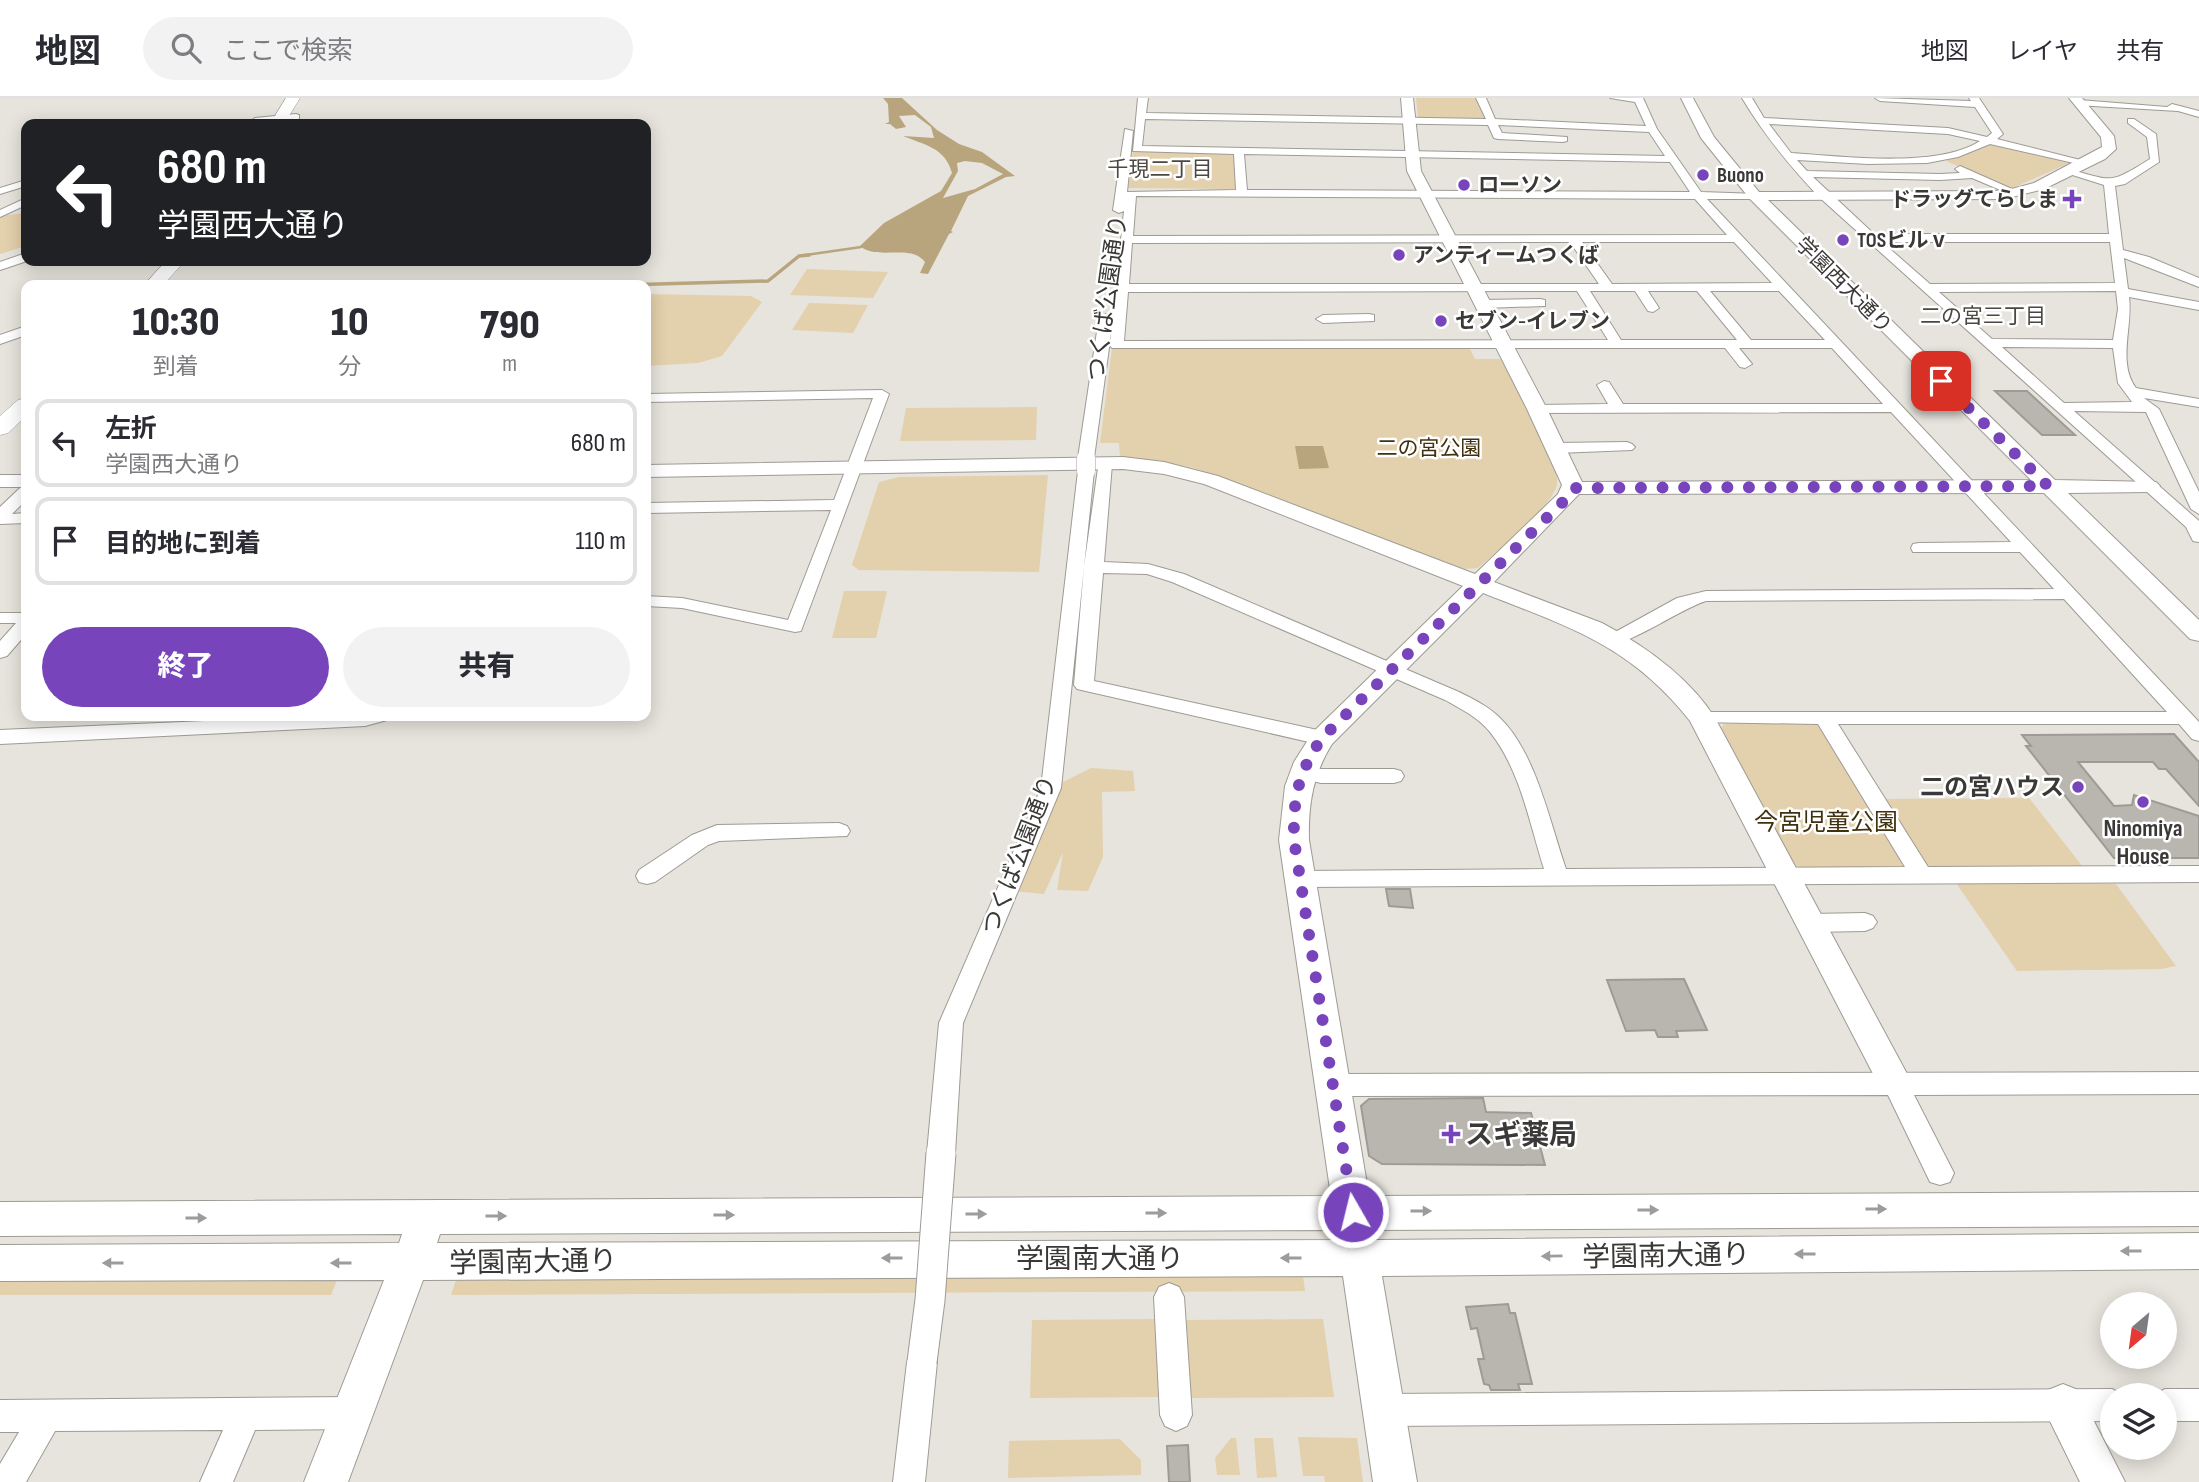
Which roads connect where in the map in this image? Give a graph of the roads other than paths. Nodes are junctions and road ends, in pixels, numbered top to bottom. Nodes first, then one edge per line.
1 (293, 98) edge
2 (306, 98) edge
3 (1132, 98) edge
4 (1143, 98) edge
5 (1407, 98) edge
6 (1481, 98) edge
7 (1615, 98) edge
8 (1687, 98) edge
9 (1699, 98) edge
10 (1747, 98) edge
11 (1880, 98) edge
12 (2165, 98) edge
13 (1638, 99) edge
14 (2077, 100) edge
15 (1976, 101) edge
16 (2173, 108) junction
17 (2199, 114) edge
18 (1140, 116) junction
19 (1977, 117) dead end
20 (1988, 118) junction
21 (2092, 118) junction
22 (287, 119) edge
23 (288, 119) edge
24 (1409, 120) junction
25 (1940, 120) dead end
26 (1760, 121) junction
27 (2120, 121) junction
28 (1493, 122) junction
29 (1860, 126) junction
30 (1899, 128) junction
31 (1948, 131) junction
32 (1486, 136) dead end
33 (1498, 136) junction
34 (1653, 137) junction
35 (1569, 139) dead end
36 (1991, 139) junction
37 (1912, 141) dead end
38 (1936, 142) dead end
39 (1970, 149) junction
40 (1239, 151) junction
41 (1882, 151) junction
42 (1411, 154) junction
43 (1482, 155) junction
44 (1787, 156) junction
45 (1671, 159) junction
46 (1939, 160) junction
47 (2087, 163) junction
48 (1488, 172) dead end
49 (2068, 172) junction
50 (1804, 174) junction
51 (1973, 174) junction
52 (2109, 183) junction
53 (21, 185) edge
54 (0, 191) edge
55 (1242, 193) junction
56 (2016, 193) junction
57 (1425, 194) junction
58 (1698, 195) junction
59 (1761, 196) junction
60 (1824, 196) junction
61 (21, 204) edge
62 (21, 212) edge
63 (1, 214) edge
64 (1736, 238) junction
65 (1870, 238) junction
66 (2115, 238) junction
67 (1449, 239) junction
68 (1574, 239) junction
69 (1127, 240) junction
70 (2119, 253) junction
71 (21, 259) edge
72 (0, 266) edge
73 (171, 266) edge
74 (191, 266) edge
75 (158, 280) edge
76 (179, 280) edge
77 (2199, 283) edge
78 (1581, 287) junction
79 (1608, 287) junction
80 (1639, 287) junction
81 (1700, 287) junction
82 (1781, 287) junction
83 (1123, 288) junction
84 (1474, 288) junction
85 (1927, 288) junction
86 (2121, 289) junction
87 (1540, 303) dead end
88 (1483, 304) junction
89 (2199, 306) edge
90 (1653, 308) dead end
91 (1323, 318) dead end
92 (1346, 318) junction
93 (1369, 318) dead end
94 (21, 325) edge
95 (0, 327) edge
96 (21, 332) edge
97 (0, 340) edge
98 (1988, 343) junction
99 (1617, 344) junction
100 (1729, 344) junction
101 (1748, 344) junction
102 (1835, 344) junction
103 (2119, 344) junction
104 (1353, 345) junction
105 (1504, 345) junction
106 (1558, 345) junction
107 (1569, 364) dead end
108 (1745, 364) dead end
109 (1604, 385) dead end
110 (2130, 391) junction
111 (747, 396) junction
112 (651, 398) edge
113 (2199, 403) edge
114 (2142, 406) junction
115 (2060, 407) junction
116 (1896, 408) junction
117 (21, 409) edge
118 (1537, 409) junction
119 (1618, 409) junction
120 (740, 416) dead end
121 (21, 427) edge
122 (0, 428) edge
123 (0, 445) edge
124 (1627, 447) dead end
125 (1557, 448) junction
126 (1092, 464) junction
127 (854, 468) junction
128 (651, 471) edge
129 (0, 481) edge
130 (21, 481) edge
131 (1968, 486) junction
132 (2058, 486) junction
133 (2149, 486) junction
134 (1573, 488) junction
135 (21, 496) edge
136 (842, 505) junction
137 (651, 508) edge
138 (0, 517) edge
139 (21, 518) edge
140 (2198, 523) edge
141 (2024, 547) junction
142 (1919, 548) dead end
143 (1093, 567) junction
144 (1479, 583) junction
145 (2068, 594) junction
146 (651, 601) edge
147 (670, 601) junction
148 (651, 611) edge
149 (2199, 611) edge
150 (0, 618) edge
151 (21, 620) edge
152 (21, 627) edge
153 (2199, 634) edge
154 (1615, 640) junction
155 (0, 652) edge
156 (1391, 670) junction
157 (1702, 718) junction
158 (1824, 718) junction
159 (2183, 718) junction
160 (283, 721) edge
161 (2199, 734) edge
162 (0, 737) edge
163 (1322, 738) junction
164 (1302, 772) junction
165 (1394, 776) dead end
166 (839, 831) dead end
167 (2199, 874) edge
168 (647, 876) dead end
169 (1786, 876) junction
170 (1922, 876) junction
171 (1558, 878) junction
172 (1301, 879) junction
173 (1866, 922) dead end
174 (1810, 923) junction
175 (1895, 1083) junction
176 (2199, 1083) edge
177 (1333, 1085) junction
178 (1940, 1173) dead end
179 (2199, 1209) edge
180 (1353, 1212) junction
181 (428, 1217) junction
182 (0, 1219) edge
183 (2199, 1251) edge
184 (1360, 1258) junction
185 (409, 1262) junction
186 (0, 1263) edge
187 (1169, 1297) dead end
188 (2063, 1405) junction
189 (2100, 1405) edge
190 (2177, 1405) edge
191 (2199, 1405) edge
192 (1384, 1410) junction
193 (352, 1413) junction
194 (246, 1414) junction
195 (1176, 1415) dead end
196 (0, 1416) edge
197 (46, 1416) junction
198 (8, 1482) edge
199 (216, 1482) edge
200 (326, 1482) edge
201 (909, 1482) edge
202 (1395, 1482) edge
203 (2103, 1482) edge

1 - 22 main road
2 - 23 main road
3 - 126 street, つくば公園通り
4 - 18 street
5 - 24 street
6 - 28 street
7 - 13 street
8 - 59 street, 学園西大通り
9 - 59 street, 学園西大通り
10 - 26 street
11 - 15 street
12 - 16 street
13 - 34 street
14 - 16 street
14 - 21 street
15 - 20 street
16 - 17 street
16 - 27 street
18 - 24 street
18 - 40 street
19 - 20 street
20 - 36 street
21 - 27 street
21 - 47 street
24 - 28 street
24 - 42 street
25 - 31 street
26 - 29 street
26 - 44 street
27 - 52 street
28 - 33 street
28 - 34 street
29 - 30 street
29 - 41 street
30 - 31 street
30 - 37 street
31 - 36 street
32 - 33 street
33 - 35 street
34 - 45 street
36 - 39 street
36 - 47 street
38 - 39 street
39 - 46 street
40 - 42 street
40 - 55 street
41 - 44 street
41 - 46 street
42 - 43 street
42 - 57 street
43 - 45 street
43 - 48 street
44 - 50 street
45 - 58 street
46 - 51 street
47 - 49 street
49 - 52 street
49 - 56 street
50 - 51 street
50 - 60 street
51 - 56 street
52 - 66 street
53 - 54 street
55 - 57 street
55 - 69 street
56 - 60 street
57 - 58 street
57 - 67 street
58 - 59 street
58 - 64 street
59 - 60 street
59 - 132 street, 学園西大通り
60 - 65 street
61 - 63 street
62 - 63 street
64 - 68 street
64 - 82 street
65 - 66 street
65 - 85 street
66 - 70 street
67 - 68 street
67 - 69 street
67 - 84 street
68 - 79 street
69 - 83 street
70 - 77 street
70 - 86 street
71 - 72 street
73 - 75 main road
74 - 76 main road
78 - 79 street
78 - 84 street
78 - 99 street
79 - 80 street
80 - 81 street
80 - 90 street
81 - 82 street
81 - 101 street
82 - 102 street
83 - 84 street
83 - 104 street
84 - 88 street
85 - 86 street
85 - 98 street
86 - 89 street
86 - 103 street
87 - 88 street
88 - 105 street
91 - 92 street
92 - 93 street
92 - 104 street
94 - 95 street
96 - 97 street
98 - 103 street
98 - 115 street
99 - 100 street
99 - 106 street
100 - 101 street
100 - 108 street
101 - 102 street
102 - 116 street
103 - 110 street
104 - 105 street
105 - 106 street
105 - 118 street
106 - 107 street
109 - 119 street
110 - 113 street
110 - 114 street
111 - 112 street
111 - 120 street
111 - 127 street
114 - 115 street
114 - 140 street
115 - 133 street
116 - 119 street
116 - 131 street
117 - 122 main road
118 - 119 street
118 - 125 street
121 - 123 main road
124 - 125 street
125 - 134 street
126 - 127 street
126 - 143 street
126 - 144 street
126 - 201 street, つくば公園通り, bridge
127 - 128 street
127 - 136 street
129 - 130 street
131 - 132 street
131 - 134 street
131 - 141 street
132 - 133 street
132 - 149 street, 学園西大通り
132 - 153 street, 学園西大通り
133 - 140 street
134 - 144 street
135 - 138 street
136 - 137 street
136 - 147 street
138 - 139 street
141 - 142 street
141 - 145 street
143 - 156 street
143 - 163 street
144 - 154 street
144 - 156 street
145 - 154 street
145 - 159 street
146 - 147 street
147 - 148 street
150 - 151 street
152 - 155 street
154 - 157 street
156 - 163 street
156 - 171 street
157 - 158 street
157 - 169 street
158 - 159 street
158 - 170 street
159 - 161 street
160 - 162 street
163 - 164 street
164 - 165 street
164 - 172 street
166 - 168 street
167 - 170 street
169 - 170 street
169 - 171 street
169 - 174 street
171 - 172 street
172 - 177 street
173 - 174 street
174 - 175 street
175 - 176 street
175 - 177 street
175 - 178 street
177 - 180 street
180 -> 179 street, 学園南大通り
181 -> 180 street, 学園南大通り
180 - 184 street
182 -> 181 street, 学園南大通り
181 - 185 street
183 -> 184 street, 学園南大通り
184 -> 185 street, 学園南大通り
184 - 192 street
185 -> 186 street, 学園南大通り
185 - 193 street
187 - 195 street
188 - 189 street
188 - 192 street
188 - 203 street
190 - 191 street
192 - 202 street
193 - 194 street
193 - 200 street
194 - 197 street
194 - 199 street
196 - 197 street
197 - 198 street

